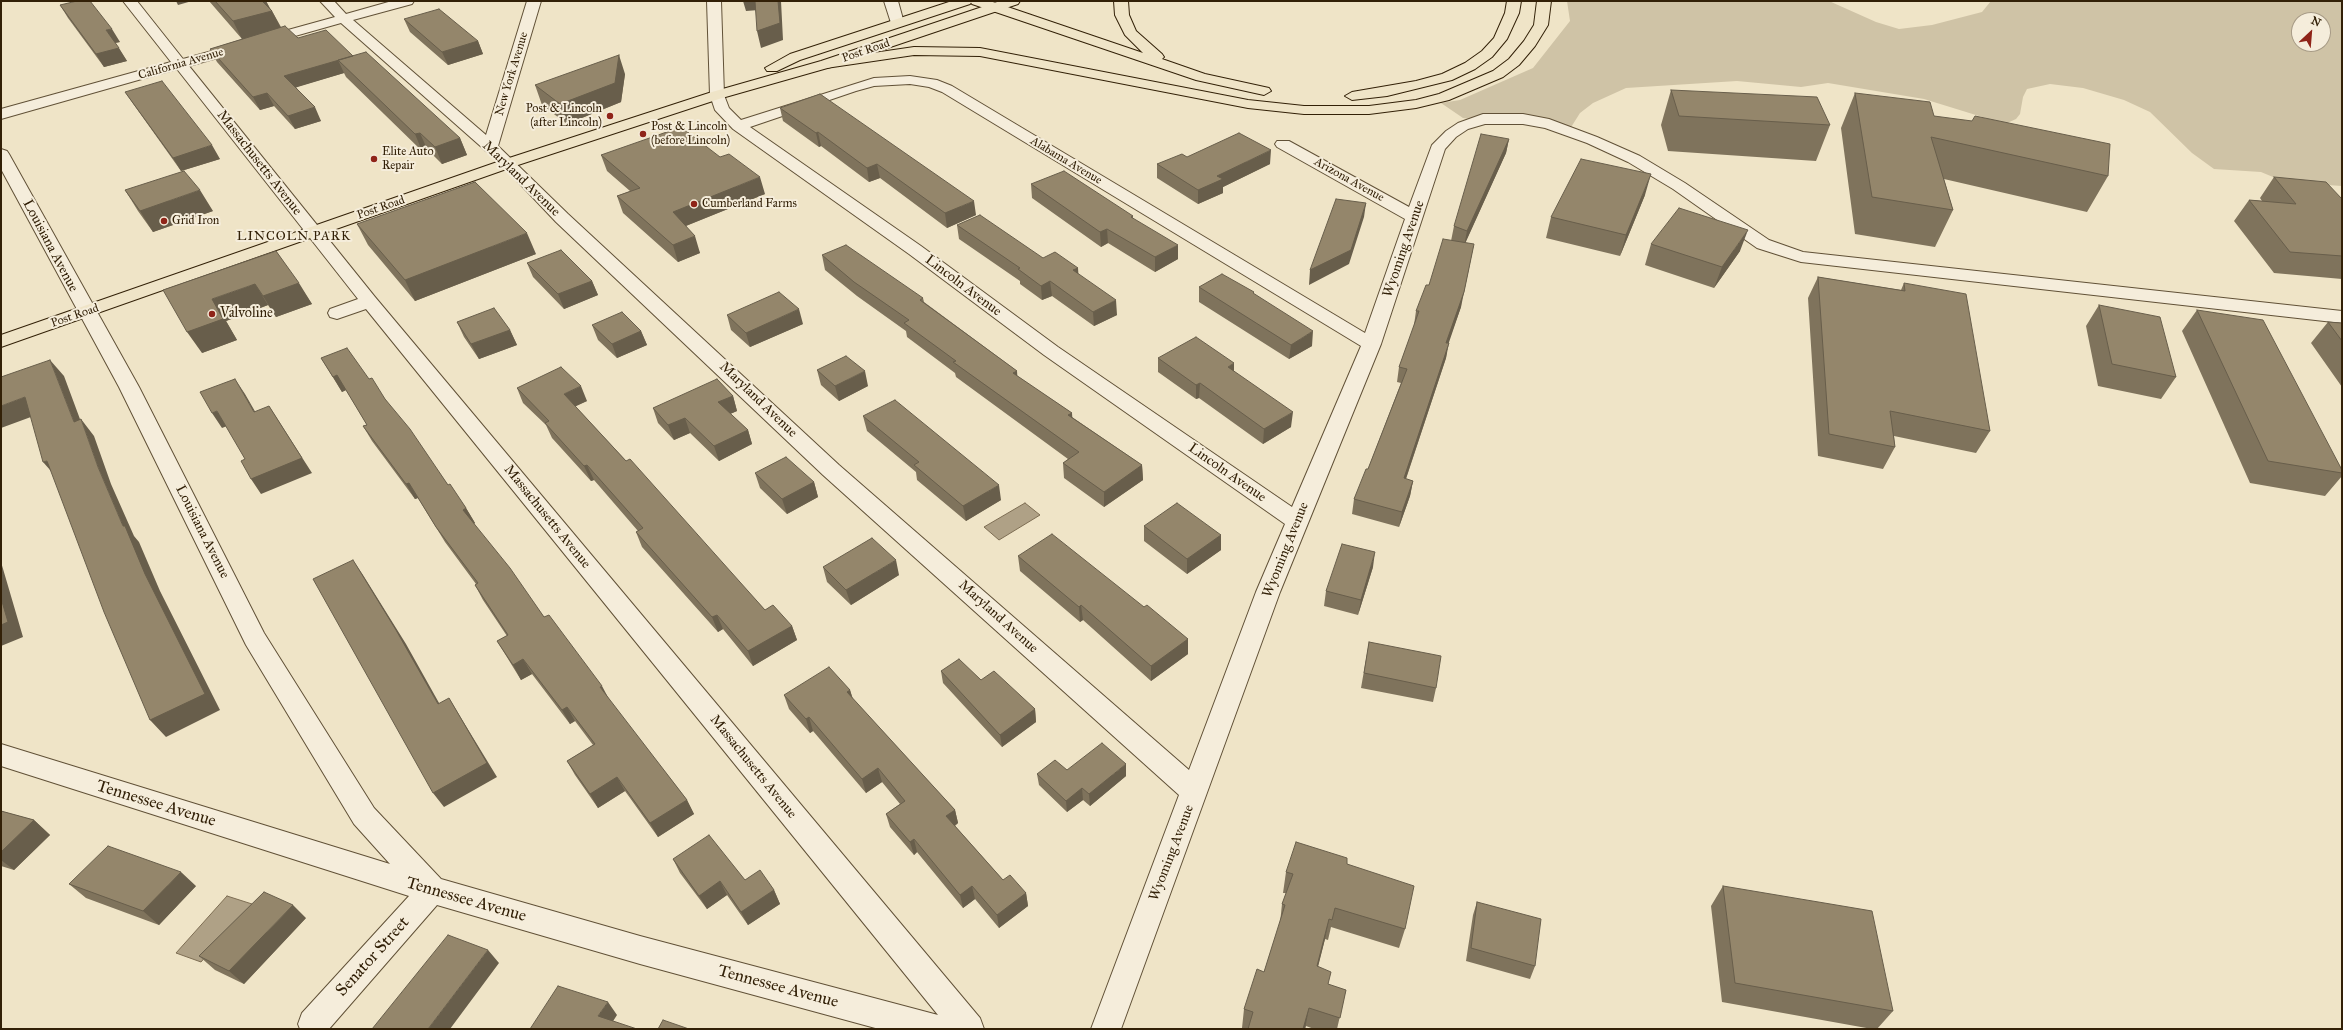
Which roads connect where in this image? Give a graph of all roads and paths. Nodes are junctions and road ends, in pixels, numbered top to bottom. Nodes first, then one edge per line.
1 (130, 1) edge
2 (327, 1) edge
3 (407, 1) edge
4 (534, 1) edge
5 (714, 1) edge
6 (891, 1) edge
7 (965, 1) edge
8 (977, 1) edge
9 (1013, 1) edge
10 (1121, 1) edge
11 (1514, 1) edge
12 (1544, 1) edge
13 (994, 8) junction
14 (344, 19) junction
15 (897, 23) junction
16 (181, 64) junction
17 (826, 64) junction
18 (1186, 72) junction
19 (717, 95) junction
20 (1, 114) edge
21 (738, 126) junction
22 (1283, 144) dead end
23 (490, 148) junction
24 (1, 154) edge
25 (509, 163) junction
26 (1415, 217) junction
27 (313, 232) junction
28 (369, 301) junction
29 (86, 312) junction
30 (337, 313) dead end
31 (2342, 317) edge
32 (1, 341) edge
33 (1371, 344) junction
34 (1297, 521) junction
35 (1, 755) edge
36 (1195, 792) junction
37 (432, 890) junction
38 (313, 1024) dead end
39 (935, 1029) edge
40 (969, 1029) edge
41 (1106, 1029) edge

1 - 16 street, Massachusetts Avenue
2 - 14 street, Maryland Avenue
3 - 14 street, California Avenue
4 - 23 street, New York Avenue
5 - 19 street, Lincoln Avenue
6 - 15 street
7 - 15 main road, Post Road
8 - 13 main road
9 - 13 main road, Post Road
10 - 18 main road
11 - 18 main road
12 - 17 main road
13 - 17 main road, Post Road
13 - 18 main road
14 - 16 street, California Avenue
14 - 23 street, Maryland Avenue
15 - 19 main road, Post Road
16 - 20 street, California Avenue
16 - 27 street, Massachusetts Avenue
17 - 19 main road, Post Road
19 - 21 street, Lincoln Avenue
19 - 25 main road, Post Road
21 - 33 street, Alabama Avenue
21 - 34 street, Lincoln Avenue
22 - 26 street, Arizona Avenue
23 - 25 street, Maryland Avenue
24 - 29 street, Louisiana Avenue
25 - 27 main road, Post Road
25 - 36 street, Maryland Avenue
26 - 31 street, Wyoming Avenue
26 - 33 street, Wyoming Avenue
27 - 28 street, Massachusetts Avenue
27 - 29 main road, Post Road
28 - 30 street
28 - 40 street, Massachusetts Avenue
29 - 32 main road, Post Road
29 - 37 street, Louisiana Avenue
33 - 34 street, Wyoming Avenue
34 - 36 street, Wyoming Avenue
35 - 37 street, Tennessee Avenue
36 - 41 street, Wyoming Avenue
37 - 38 street, Senator Street
37 - 39 street, Tennessee Avenue

